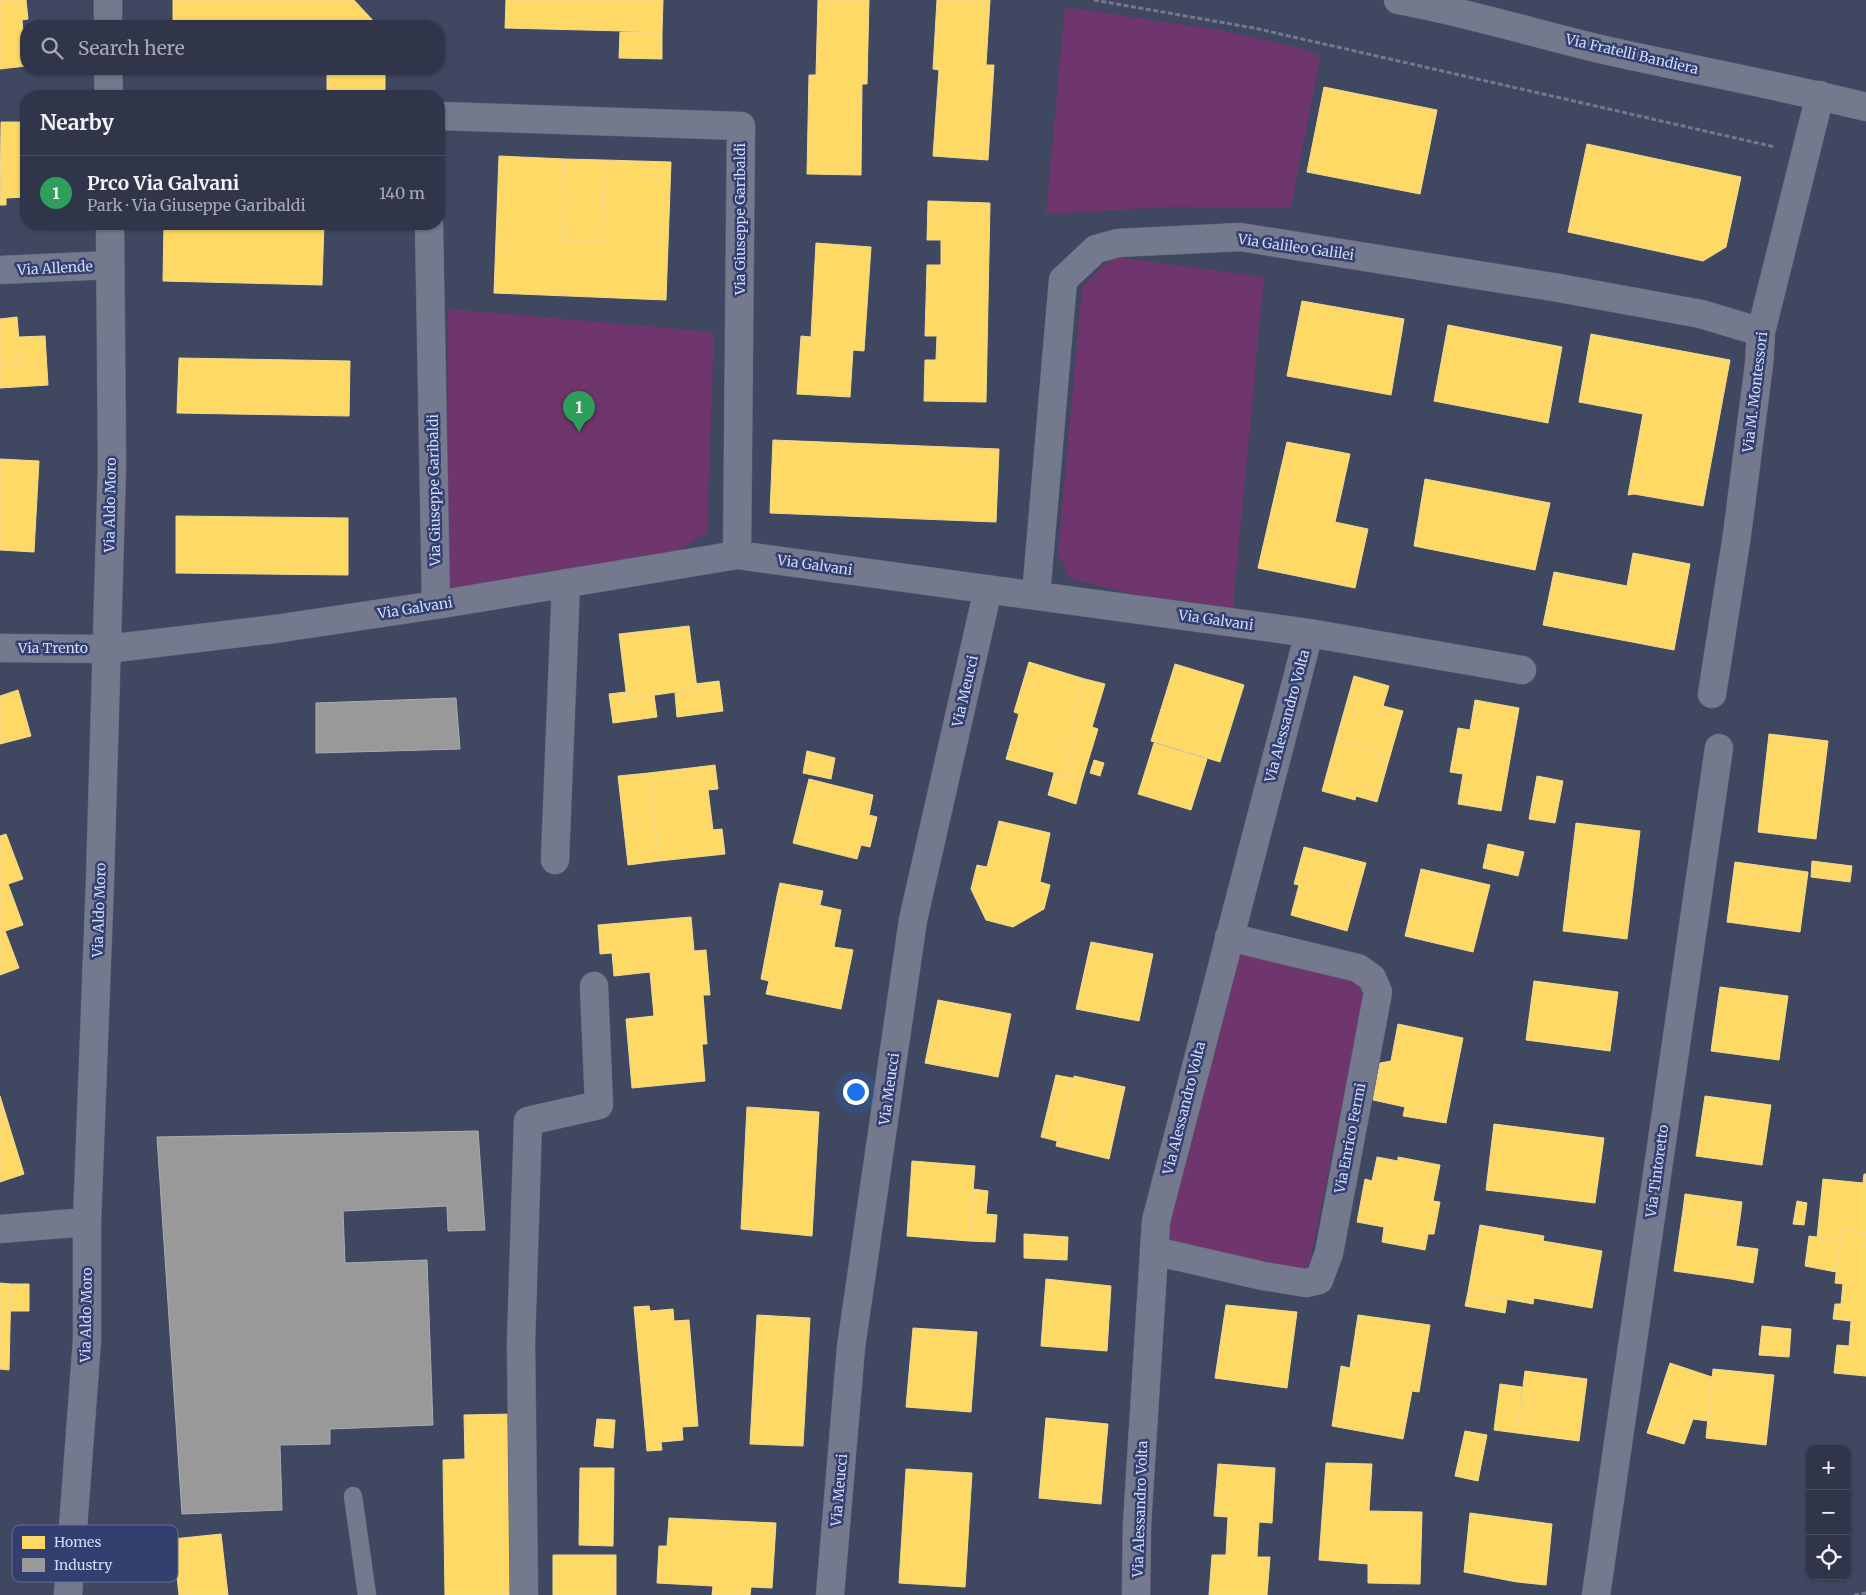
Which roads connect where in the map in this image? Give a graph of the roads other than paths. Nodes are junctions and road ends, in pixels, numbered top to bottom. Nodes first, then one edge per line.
1 (108, 0) edge
2 (1398, 0) edge
3 (108, 20) edge
4 (108, 75) edge
5 (109, 90) edge
6 (1820, 96) junction
7 (1866, 107) edge
8 (445, 116) edge
9 (110, 230) edge
10 (429, 230) edge
11 (110, 265) junction
12 (0, 270) edge
13 (1761, 332) junction
14 (737, 555) junction
15 (566, 584) junction
16 (988, 589) junction
17 (1036, 595) junction
18 (436, 605) junction
19 (1308, 633) junction
20 (0, 648) edge
21 (107, 649) junction
22 (1522, 670) dead end
23 (1712, 694) dead end
24 (1719, 748) dead end
25 (555, 860) dead end
26 (1229, 937) junction
27 (594, 986) dead end
28 (87, 1222) junction
29 (0, 1229) edge
30 (1154, 1251) junction
31 (353, 1496) dead end
32 (73, 1525) edge
33 (69, 1582) edge
34 (68, 1595) edge
35 (367, 1595) edge
36 (524, 1595) edge
37 (830, 1595) edge
38 (1136, 1595) edge
39 (1596, 1595) edge

1 - 3 street
2 - 6 street, Via Fratelli Bandiera
4 - 5 street
6 - 7 street, Via Fratelli Bandiera
6 - 13 street, Via M. Montessori
8 - 14 street, Via Giuseppe Garibaldi
9 - 11 street, Via Aldo Moro
10 - 18 street, Via Giuseppe Garibaldi
11 - 12 street, Via Allende
11 - 21 street, Via Aldo Moro
13 - 17 street, Via Galileo Galilei
13 - 23 street, Via M. Montessori
14 - 15 street, Via Galvani
14 - 16 street, Via Galvani
15 - 18 street, Via Galvani
15 - 25 street
16 - 17 street, Via Galvani
16 - 37 street, Via Meucci
17 - 19 street, Via Galvani
18 - 21 street, Via Galvani
19 - 22 street, Via Galvani
19 - 26 street, Via Alessandro Volta
20 - 21 street, Via Trento
21 - 28 street, Via Aldo Moro
24 - 39 street, Via Tintoretto
26 - 30 street, Via Alessandro Volta
26 - 30 street, Via Enrico Fermi
27 - 36 street
28 - 29 street
28 - 32 street, Via Aldo Moro
30 - 38 street, Via Alessandro Volta
31 - 35 lane
33 - 34 street, Via Aldo Moro

